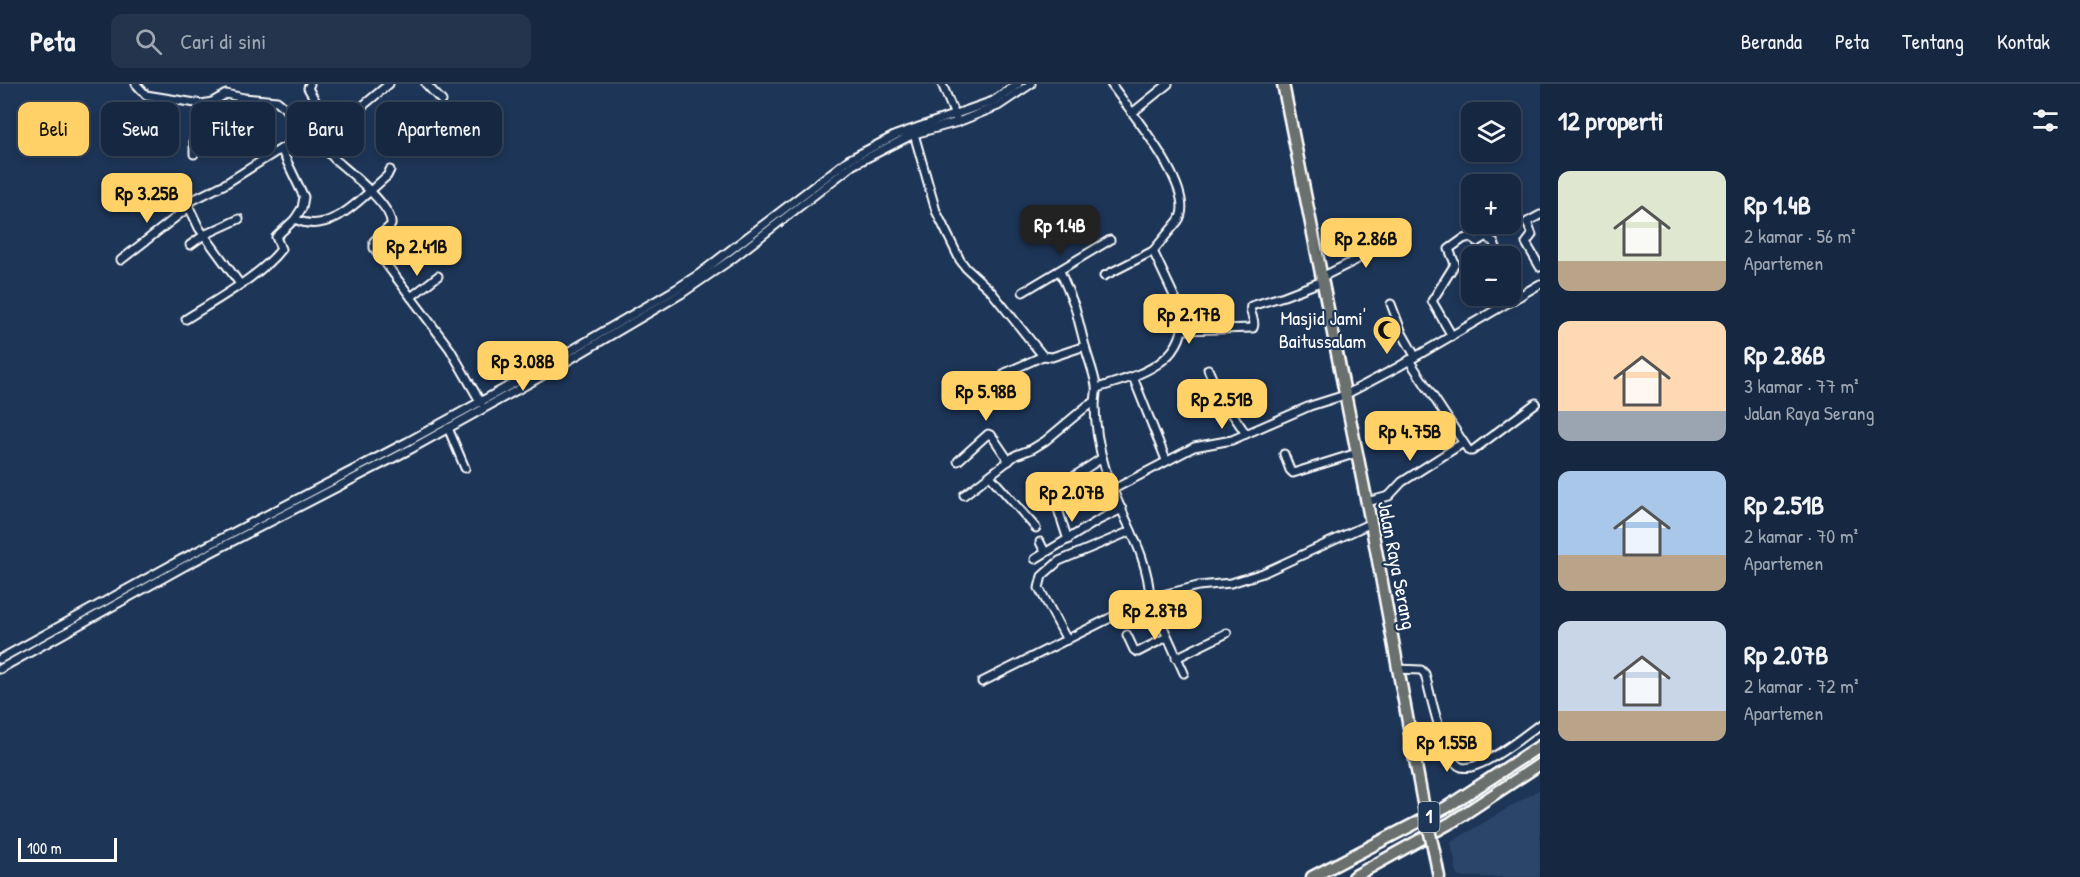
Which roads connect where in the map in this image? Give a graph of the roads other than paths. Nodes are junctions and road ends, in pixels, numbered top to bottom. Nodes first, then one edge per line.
1 (136, 84) edge
2 (310, 84) edge
3 (389, 84) edge
4 (426, 84) edge
5 (942, 84) edge
6 (1031, 84) edge
7 (1111, 84) edge
8 (1167, 84) edge
9 (1283, 84) edge
10 (1016, 89) edge
11 (442, 101) dead end
12 (191, 102) edge
13 (212, 102) edge
14 (316, 102) edge
15 (364, 104) edge
16 (287, 110) edge
17 (1132, 113) junction
18 (956, 118) junction
19 (914, 134) junction
20 (287, 146) edge
21 (281, 149) junction
22 (332, 156) edge
23 (390, 170) dead end
24 (175, 180) dead end
25 (369, 191) junction
26 (190, 204) junction
27 (1540, 215) edge
28 (239, 219) dead end
29 (295, 219) junction
30 (204, 235) junction
31 (1394, 235) dead end
32 (1110, 240) dead end
33 (190, 245) dead end
34 (1495, 246) edge
35 (1153, 251) junction
36 (121, 260) dead end
37 (1540, 267) edge
38 (1060, 270) junction
39 (438, 276) dead end
40 (1104, 276) dead end
41 (1322, 279) junction
42 (240, 284) junction
43 (1540, 284) edge
44 (1023, 292) dead end
45 (1521, 295) edge
46 (411, 297) junction
47 (1391, 304) dead end
48 (1503, 306) edge
49 (186, 319) dead end
50 (1183, 330) junction
51 (1452, 336) junction
52 (1085, 346) junction
53 (1043, 356) junction
54 (1412, 358) junction
55 (1208, 369) dead end
56 (1133, 377) junction
57 (1097, 388) junction
58 (1345, 394) junction
59 (1095, 402) junction
60 (1536, 403) dead end
61 (482, 404) junction
62 (1005, 406) dead end
63 (448, 428) junction
64 (1246, 434) junction
65 (1463, 444) junction
66 (1357, 453) junction
67 (1284, 454) dead end
68 (1102, 458) junction
69 (1166, 460) junction
70 (958, 461) dead end
71 (1009, 461) junction
72 (465, 468) dead end
73 (990, 476) junction
74 (1112, 490) junction
75 (964, 495) dead end
76 (1367, 502) junction
77 (1122, 509) junction
78 (1371, 523) junction
79 (1036, 528) dead end
80 (1131, 531) junction
81 (1068, 540) junction
82 (1040, 542) dead end
83 (1045, 552) junction
84 (1035, 559) dead end
85 (1150, 598) junction
86 (1227, 633) dead end
87 (1127, 635) dead end
88 (1167, 637) junction
89 (1067, 639) junction
90 (1176, 658) junction
91 (0, 659) edge
92 (0, 669) edge
93 (1398, 669) junction
94 (1184, 673) dead end
95 (982, 682) dead end
96 (1540, 724) edge
97 (1540, 746) edge
98 (1540, 764) edge
99 (1312, 877) edge
100 (1353, 877) edge
101 (1439, 877) edge

1 - 12 street
2 - 14 street
3 - 15 street
4 - 11 street
5 - 18 street
6 - 10 street
7 - 17 street
8 - 17 street
9 - 41 highway, Jalan Raya Serang / 1
10 - 18 street
13 - 16 street
17 - 35 street
18 - 19 street
18 - 61 street
19 - 53 street
19 - 61 street
20 - 21 street
21 - 26 street
21 - 29 street
22 - 25 street
23 - 25 street
24 - 26 street
25 - 29 street
25 - 46 street
26 - 30 street
26 - 36 street
27 - 37 street
28 - 30 street
29 - 42 street
30 - 33 street
30 - 42 street
31 - 41 street
32 - 38 street
34 - 51 street
35 - 40 street
35 - 50 street
38 - 44 street
38 - 52 street
39 - 46 street
41 - 50 street
41 - 58 highway, Jalan Raya Serang / 1
42 - 49 street
43 - 45 street
46 - 61 street
47 - 54 street
48 - 51 street
50 - 56 street
51 - 54 street
52 - 53 street
52 - 57 street
53 - 62 street
54 - 58 street
54 - 65 street
55 - 64 street
56 - 57 street
56 - 69 street
57 - 59 street
58 - 64 street
58 - 66 highway, Jalan Raya Serang / 1
59 - 68 street
59 - 71 street
60 - 65 street
61 - 63 street
61 - 91 street
63 - 72 street
63 - 92 street
64 - 69 street
65 - 76 street
66 - 67 street
66 - 76 highway, Jalan Raya Serang / 1
68 - 74 street
68 - 81 street
69 - 74 street
70 - 71 street
71 - 73 street
73 - 75 street
73 - 79 street
74 - 77 street
76 - 78 highway, Jalan Raya Serang / 1
77 - 80 street
77 - 81 street
78 - 85 street
78 - 93 highway, Jalan Raya Serang / 1
80 - 85 street
80 - 89 street
81 - 83 street
82 - 83 street
83 - 84 street
85 - 88 street
85 - 89 street
86 - 90 street
87 - 88 street
88 - 90 street
89 - 95 street
90 - 94 street
93 - 96 street
93 - 101 highway, Jalan Raya Serang / 1, bridge
97 - 99 highway, 1
98 - 100 highway, 1

